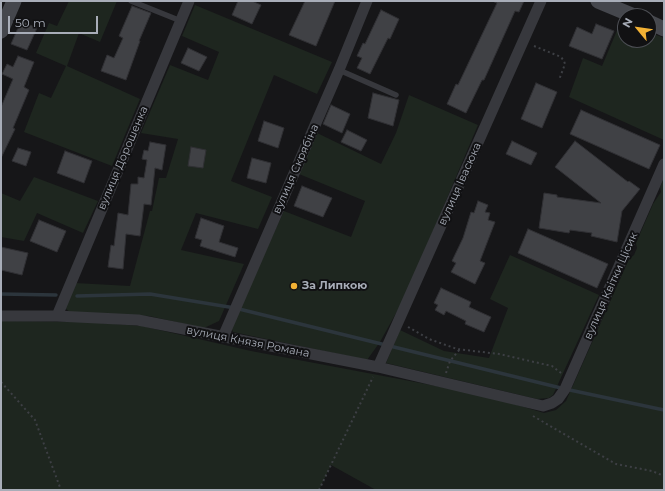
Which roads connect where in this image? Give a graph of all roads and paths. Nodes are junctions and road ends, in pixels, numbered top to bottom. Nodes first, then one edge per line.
1 (14, 1) edge
2 (131, 1) edge
3 (189, 1) edge
4 (367, 1) edge
5 (541, 1) edge
6 (598, 1) edge
7 (617, 9) edge
8 (181, 21) junction
9 (1, 31) edge
10 (524, 41) junction
11 (339, 70) junction
12 (559, 80) dead end
13 (396, 95) dead end
14 (664, 164) edge
15 (1, 316) edge
16 (57, 316) junction
17 (398, 322) junction
18 (223, 337) junction
19 (460, 349) junction
20 (378, 367) junction
21 (568, 380) junction
22 (1, 382) edge
23 (444, 382) junction
24 (552, 403) joint
25 (526, 412) dead end
26 (664, 476) edge
27 (61, 490) edge
28 (319, 490) edge

1 - 9 street
2 - 8 lane
3 - 8 street, вулиця Дорошенка
4 - 11 street, вулиця Скрябіна
5 - 10 street, вулиця Івасюка
6 - 7 street
8 - 16 street, вулиця Дорошенка
10 - 12 path
10 - 17 street, вулиця Івасюка
11 - 13 lane
11 - 18 street, вулиця Скрябіна
14 - 21 street, вулиця Квітки Цісик
15 - 16 street, вулиця Князя Романа
16 - 18 street, вулиця Князя Романа
17 - 19 path
17 - 20 street, вулиця Івасюка
18 - 20 street, вулиця Князя Романа
19 - 21 path
19 - 23 path
20 - 23 street, вулиця Князя Романа
20 - 28 path
21 - 24 street, вулиця Квітки Цісик
22 - 27 path
23 - 24 street, вулиця Князя Романа
25 - 26 path

